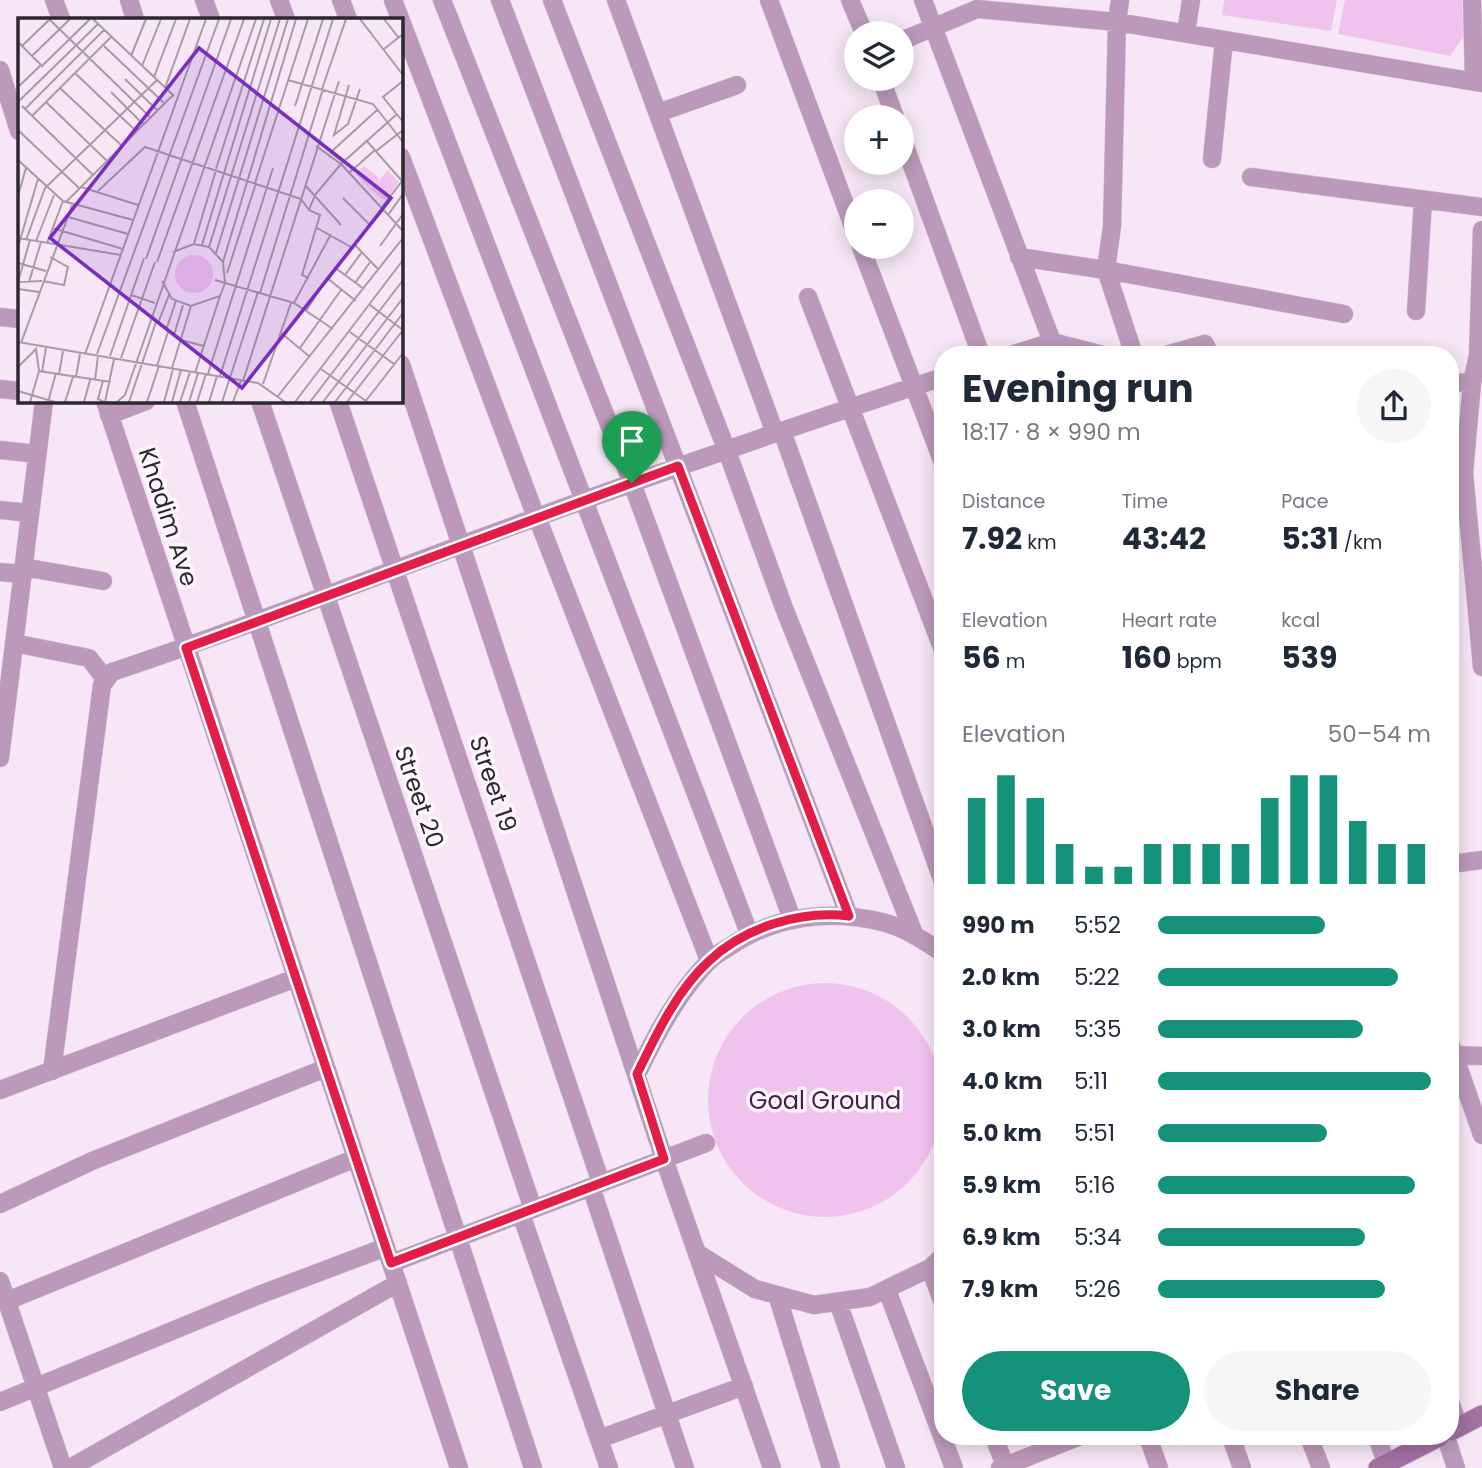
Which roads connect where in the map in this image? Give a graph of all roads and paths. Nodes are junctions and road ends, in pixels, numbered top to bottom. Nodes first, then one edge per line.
1 (54, 0) edge
2 (129, 0) edge
3 (204, 0) edge
4 (279, 0) edge
5 (341, 0) edge
6 (393, 0) edge
7 (442, 0) edge
8 (499, 0) edge
9 (552, 0) edge
10 (616, 0) edge
11 (768, 0) edge
12 (850, 0) edge
13 (923, 0) edge
14 (1120, 0) edge
15 (1191, 0) edge
16 (1472, 0) edge
17 (976, 5) edge
18 (1023, 7) edge
19 (61, 18) edge
20 (135, 18) edge
21 (211, 18) edge
22 (286, 18) edge
23 (348, 18) edge
24 (400, 18) edge
25 (859, 21) edge
26 (1117, 22) junction
27 (402, 24) edge
28 (933, 29) junction
29 (1186, 33) junction
30 (914, 36) edge
31 (1224, 40) junction
32 (0, 70) edge
33 (1478, 83) edge
34 (737, 85) dead end
35 (658, 113) junction
36 (18, 128) edge
37 (1212, 159) dead end
38 (402, 160) edge
39 (914, 171) edge
40 (1251, 177) dead end
41 (1423, 200) junction
42 (844, 202) edge
43 (1482, 207) edge
44 (1482, 230) edge
45 (1019, 257) junction
46 (866, 259) edge
47 (1106, 270) junction
48 (808, 297) dead end
49 (1416, 311) dead end
50 (1344, 314) dead end
51 (0, 317) edge
52 (18, 319) edge
53 (978, 346) edge
54 (1054, 346) edge
55 (1131, 346) edge
56 (1480, 356) edge
57 (402, 367) edge
58 (934, 380) edge
59 (1459, 382) edge
60 (1472, 383) junction
61 (914, 387) junction
62 (0, 389) edge
63 (18, 391) edge
64 (44, 402) edge
65 (140, 402) edge
66 (185, 402) edge
67 (260, 402) edge
68 (338, 402) edge
69 (107, 408) edge
70 (850, 408) junction
71 (778, 432) junction
72 (934, 439) edge
73 (0, 450) edge
74 (727, 451) junction
75 (37, 454) junction
76 (678, 466) junction
77 (632, 483) junction
78 (585, 500) junction
79 (0, 510) edge
80 (30, 513) junction
81 (537, 517) junction
82 (1476, 541) edge
83 (461, 545) junction
84 (23, 570) junction
85 (395, 570) junction
86 (0, 572) edge
87 (103, 581) dead end
88 (325, 597) junction
89 (256, 621) junction
90 (1480, 622) edge
91 (934, 627) edge
92 (10, 637) edge
93 (186, 648) junction
94 (1482, 667) edge
95 (106, 680) junction
96 (0, 758) edge
97 (934, 857) edge
98 (1482, 860) edge
99 (1459, 863) edge
100 (849, 916) junction
101 (792, 919) junction
102 (749, 933) junction
103 (915, 936) junction
104 (934, 948) edge
105 (709, 960) junction
106 (296, 978) junction
107 (1459, 1052) edge
108 (1482, 1056) edge
109 (326, 1068) junction
110 (52, 1070) junction
111 (1459, 1071) edge
112 (637, 1074) junction
113 (0, 1090) edge
114 (1482, 1135) edge
115 (706, 1143) dead end
116 (356, 1158) junction
117 (664, 1159) junction
118 (596, 1185) junction
119 (0, 1203) edge
120 (527, 1212) junction
121 (458, 1238) junction
122 (697, 1253) junction
123 (389, 1255) junction
124 (934, 1264) edge
125 (0, 1281) edge
126 (398, 1283) junction
127 (887, 1290) junction
128 (778, 1295) junction
129 (7, 1301) junction
130 (838, 1301) junction
131 (744, 1386) junction
132 (36, 1388) junction
133 (0, 1402) edge
134 (666, 1413) junction
135 (934, 1415) edge
136 (1482, 1415) edge
137 (1459, 1428) edge
138 (599, 1439) junction
139 (945, 1445) edge
140 (997, 1445) edge
141 (1059, 1445) edge
142 (1151, 1445) edge
143 (1234, 1445) edge
144 (1312, 1445) edge
145 (1379, 1445) edge
146 (1424, 1445) edge
147 (1453, 1445) edge
148 (1385, 1466) edge
149 (63, 1468) edge
150 (70, 1468) edge
151 (459, 1468) edge
152 (533, 1468) edge
153 (609, 1468) edge
154 (685, 1468) edge
155 (772, 1468) edge
156 (831, 1468) edge
157 (896, 1468) edge
158 (954, 1468) edge
159 (1000, 1468) edge
160 (1006, 1468) edge
161 (1159, 1468) edge
162 (1242, 1468) edge
163 (1321, 1468) edge
164 (1456, 1468) edge

1 - 19 street
2 - 20 street
3 - 21 street
4 - 22 street
5 - 23 street
6 - 24 street
7 - 77 street
8 - 76 street
9 - 74 street
10 - 35 street
11 - 42 street
12 - 25 street
13 - 28 street
14 - 26 street
15 - 29 street
16 - 33 street
17 - 18 street
17 - 28 street
18 - 26 street
26 - 29 street
26 - 47 street
27 - 78 street
28 - 30 street
28 - 45 street
29 - 31 street
31 - 33 street
31 - 37 street
32 - 36 street
34 - 35 street
35 - 71 street
38 - 81 street
39 - 53 street
40 - 41 street
41 - 43 street
41 - 49 street
44 - 56 street
45 - 47 street
45 - 54 street
46 - 61 street
47 - 50 street
47 - 55 street
48 - 70 street
51 - 52 street
56 - 60 street
57 - 83 street
58 - 61 street
59 - 60 street
60 - 82 street
61 - 70 street
61 - 72 street
62 - 63 street
64 - 75 street
65 - 69 street
66 - 89 street
67 - 88 street, Street 20
68 - 85 street, Street 19
69 - 93 street, Khadim Ave
70 - 71 street
70 - 91 street
71 - 74 street
71 - 97 street
73 - 75 street
74 - 76 street
74 - 103 street
75 - 80 street
76 - 77 street
76 - 100 street
77 - 78 street
77 - 101 street
78 - 81 street
78 - 102 street
79 - 80 street
80 - 84 street
81 - 83 street
81 - 105 street
82 - 90 street
83 - 85 street
83 - 112 street
84 - 86 street
84 - 87 street
84 - 92 street
85 - 88 street
85 - 118 street, Street 19
88 - 89 street
88 - 120 street, Street 20
89 - 93 street
89 - 121 street
90 - 94 street
92 - 95 street
92 - 96 street
93 - 95 street
93 - 106 street, Khadim Ave
95 - 110 street
98 - 99 street
100 - 101 street
100 - 103 street
101 - 102 street
102 - 105 street
103 - 104 street
105 - 112 street
106 - 109 street, Khadim Ave
106 - 110 street
107 - 108 street
109 - 116 street, Khadim Ave
109 - 119 street
110 - 113 street
111 - 114 street
112 - 117 street
115 - 117 street
116 - 123 street, Khadim Ave
116 - 129 street
117 - 118 street
117 - 122 street
118 - 120 street
118 - 134 street, Street 19
120 - 121 street
120 - 138 street, Street 20
121 - 123 street
121 - 152 street
122 - 128 street
122 - 131 street
123 - 126 street, Khadim Ave
123 - 132 street
124 - 127 street
125 - 129 street
126 - 150 street
126 - 151 street, Khadim Ave
127 - 130 street
127 - 135 street
128 - 130 street
128 - 156 street
129 - 132 street
130 - 157 street
131 - 134 street
131 - 155 street
132 - 133 street
132 - 149 street
134 - 138 street
134 - 154 street, Street 19
136 - 137 main road
138 - 153 street, Street 20
139 - 158 street
140 - 160 street
141 - 160 street
142 - 161 street
143 - 162 street
144 - 163 street
145 - 148 street
146 - 148 main road
147 - 164 street
159 - 160 street

